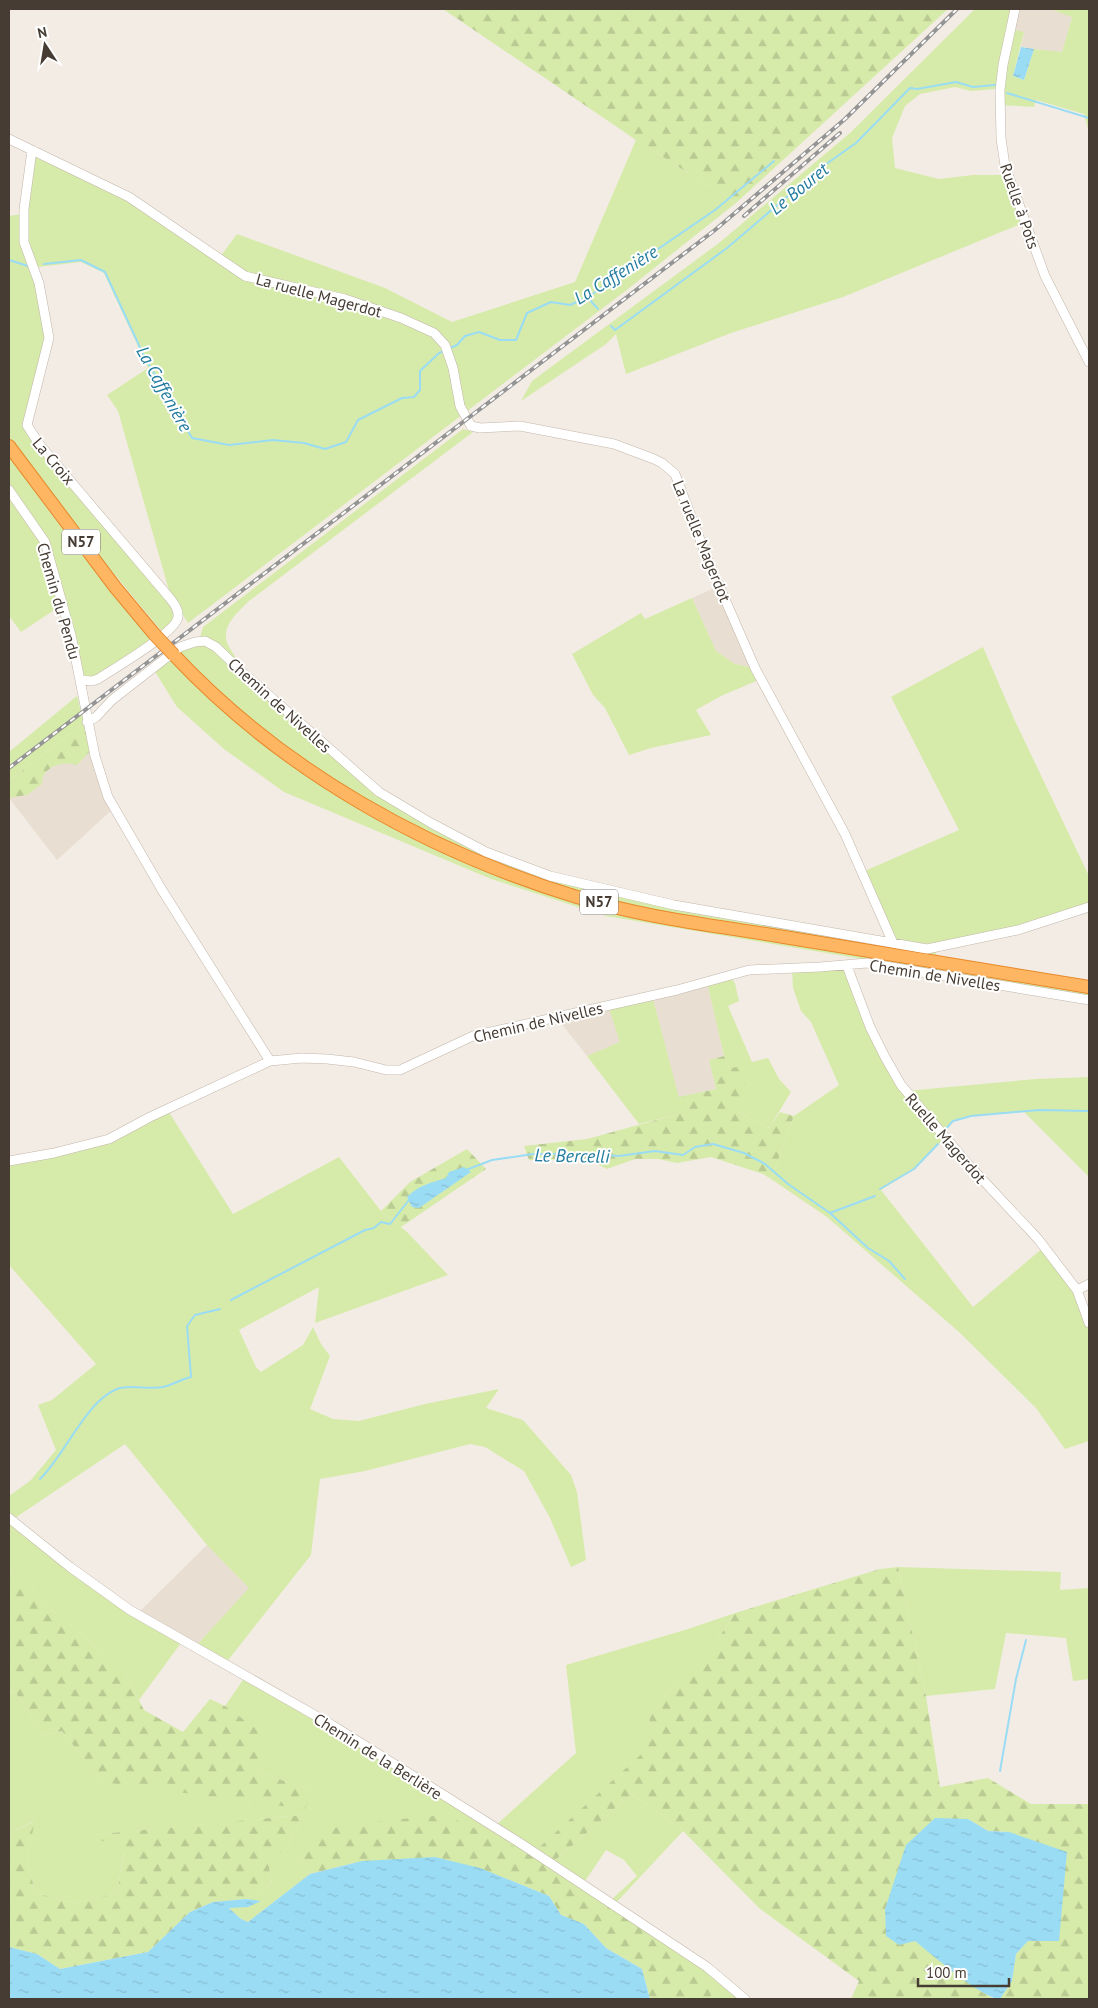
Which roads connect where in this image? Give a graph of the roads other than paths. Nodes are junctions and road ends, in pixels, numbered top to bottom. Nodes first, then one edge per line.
1 (1015, 9) edge
2 (9, 139) edge
3 (32, 150) junction
4 (1089, 362) edge
5 (9, 446) edge
6 (9, 490) edge
7 (80, 680) junction
8 (87, 722) junction
9 (1089, 908) edge
10 (893, 943) junction
11 (846, 966) junction
12 (1089, 987) edge
13 (1089, 1000) edge
14 (270, 1061) junction
15 (9, 1161) edge
16 (1089, 1284) edge
17 (1077, 1290) junction
18 (1089, 1323) edge
19 (9, 1518) edge
20 (745, 1999) edge

1 - 4 street, Ruelle à Pots
2 - 3 street
3 - 7 street, La Croix
3 - 10 street, La ruelle Magerdot
5 - 12 highway, N57, bridge
6 - 7 street, Chemin du Pendu
7 - 8 street, Chemin du Pendu
8 - 10 street, Chemin de Nivelles
8 - 14 street, Chemin du Pendu
9 - 10 street, Chemin de Nivelles
11 - 13 street, Chemin de Nivelles
11 - 14 street, Chemin de Nivelles
11 - 17 street, Ruelle Magerdot
14 - 15 street, Chemin de Nivelles
16 - 17 street
17 - 18 street, Ruelle Magerdot
19 - 20 street, Chemin de la Berlière

